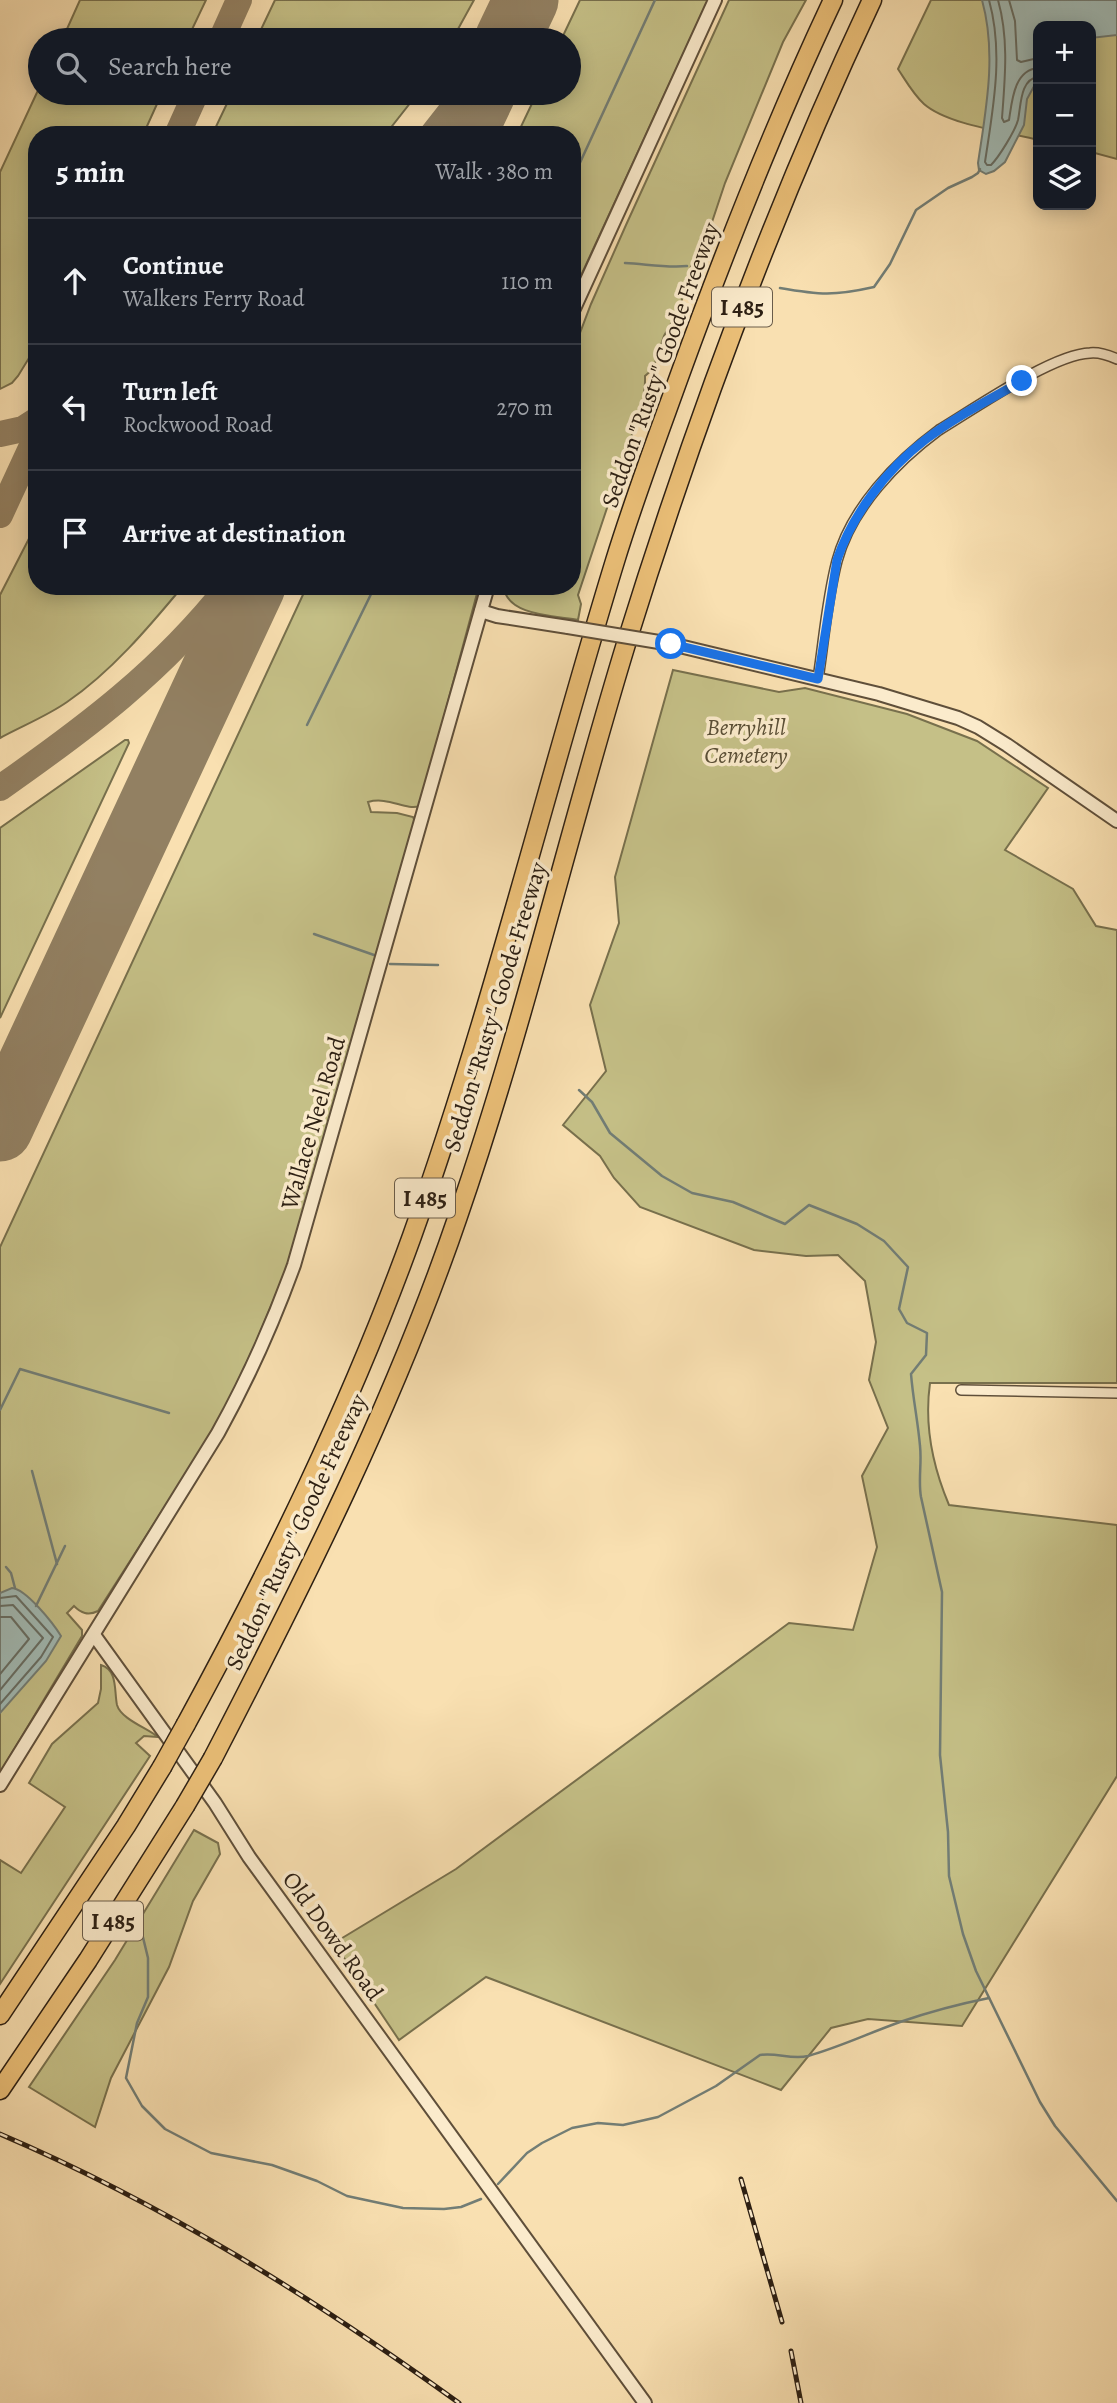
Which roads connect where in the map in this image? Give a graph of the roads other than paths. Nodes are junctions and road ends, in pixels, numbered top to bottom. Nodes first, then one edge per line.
1 (715, 0) edge
2 (833, 0) edge
3 (872, 0) edge
4 (581, 293) edge
5 (1117, 358) edge
6 (485, 595) edge
7 (481, 611) junction
8 (818, 679) junction
9 (1117, 821) edge
10 (961, 1390) dead end
11 (1117, 1393) edge
12 (94, 1635) junction
13 (0, 1785) edge
14 (4, 2008) edge
15 (0, 2090) edge
16 (645, 2403) edge

1 - 4 street
2 - 14 highway, Seddon "Rusty" Goode Freeway / I 485, bridge
3 - 15 highway, Seddon "Rusty" Goode Freeway / I 485, bridge
5 - 8 street
6 - 7 street, Wallace Neel Road
7 - 8 street, bridge
7 - 12 street, Wallace Neel Road
8 - 9 street
10 - 11 street
12 - 13 street
12 - 16 street, Old Dowd Road

